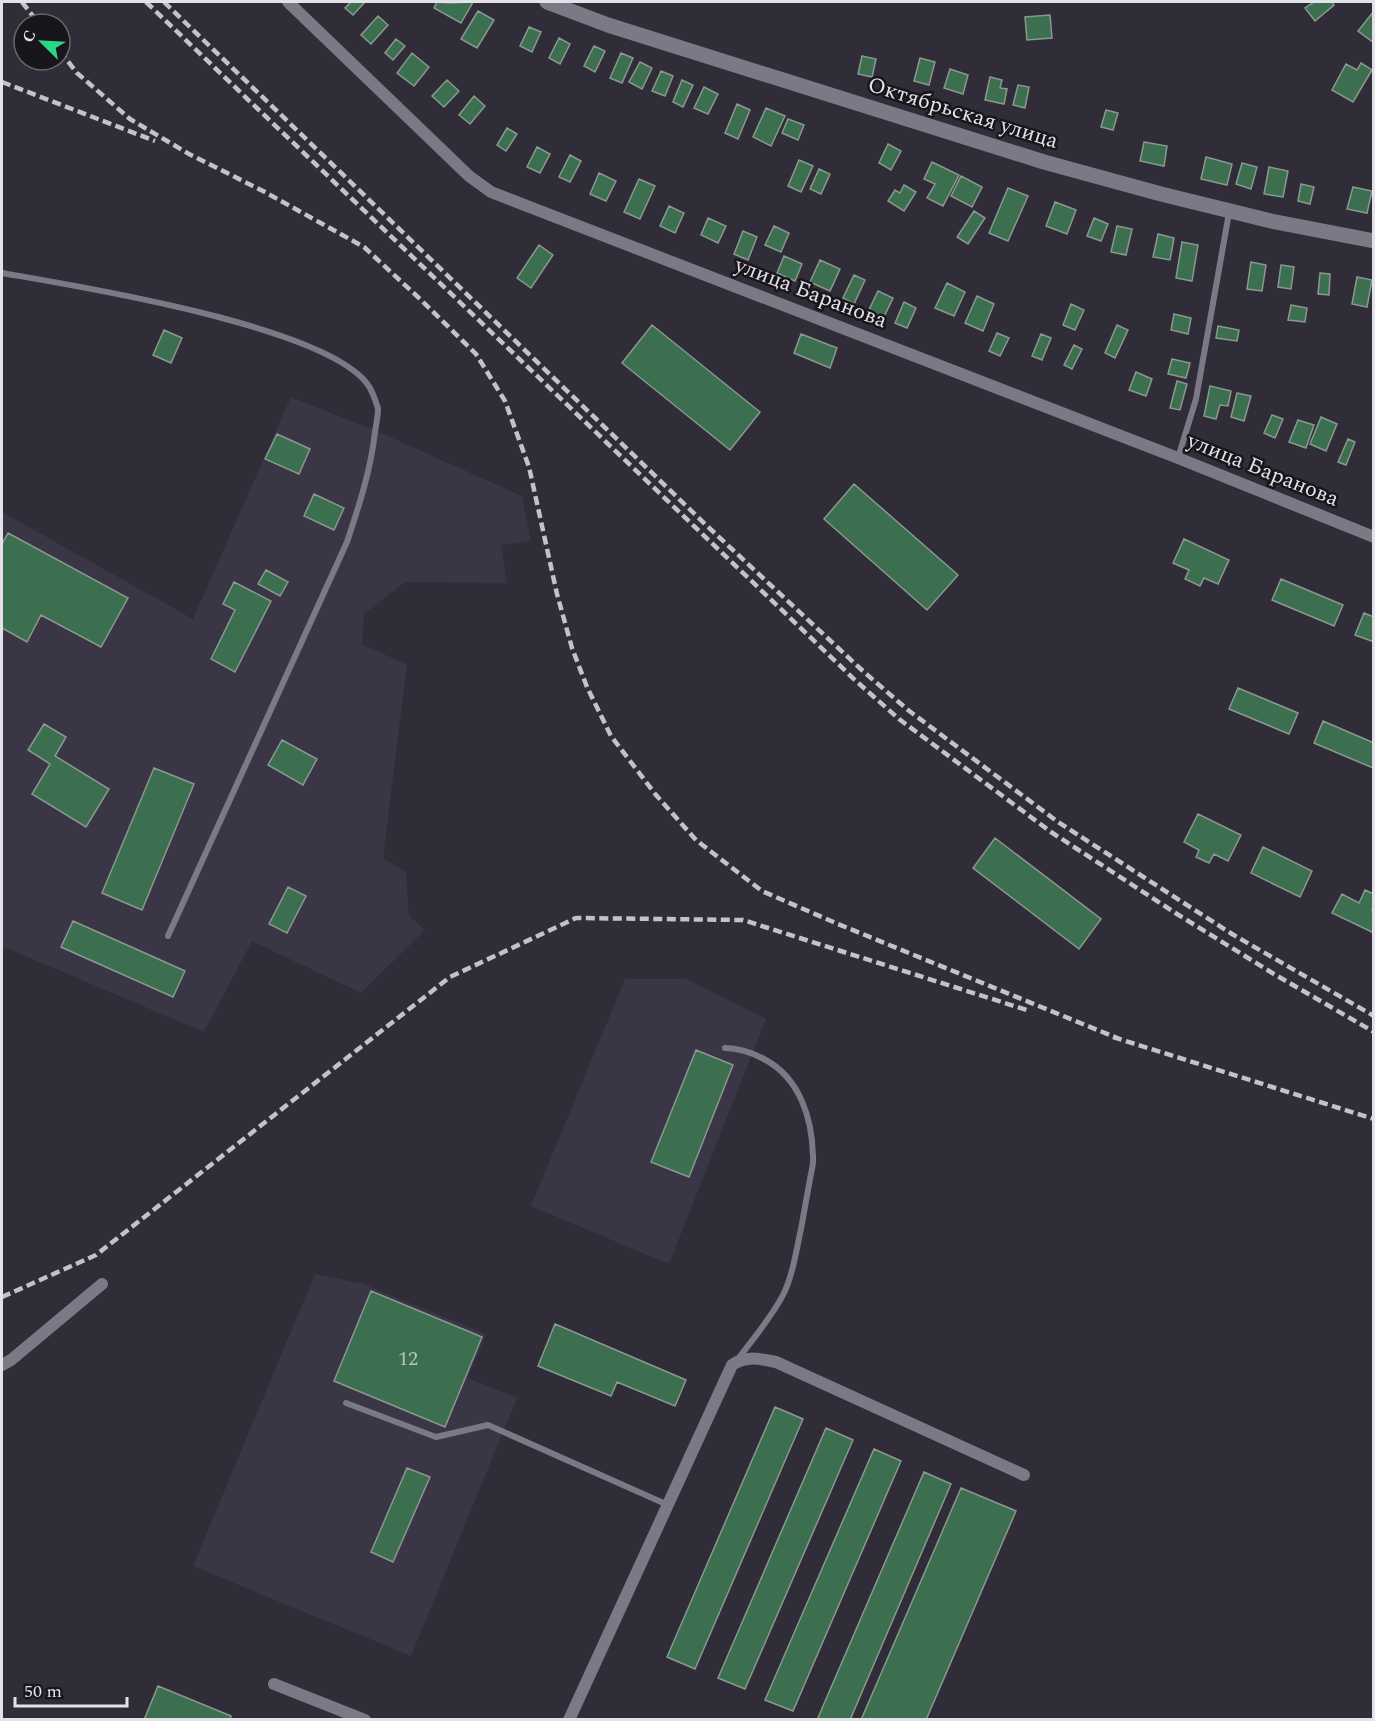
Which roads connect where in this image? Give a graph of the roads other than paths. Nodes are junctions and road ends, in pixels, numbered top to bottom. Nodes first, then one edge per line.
1 (288, 2) edge
2 (547, 2) edge
3 (1229, 211) junction
4 (1374, 241) edge
5 (2, 273) edge
6 (1178, 458) junction
7 (1374, 537) edge
8 (168, 936) dead end
9 (725, 1048) dead end
10 (102, 1284) dead end
11 (737, 1361) junction
12 (2, 1365) edge
13 (346, 1403) dead end
14 (1024, 1474) dead end
15 (668, 1504) junction
16 (274, 1684) dead end
17 (365, 1719) edge
18 (569, 1719) edge

1 - 6 street, улица Баранова
2 - 3 street, Октябрьская улица
3 - 4 street, Октябрьская улица
3 - 6 lane
5 - 8 lane
6 - 7 street, улица Баранова
9 - 11 lane
10 - 12 street
11 - 14 street
11 - 15 street
13 - 15 lane
15 - 18 street
16 - 17 street

